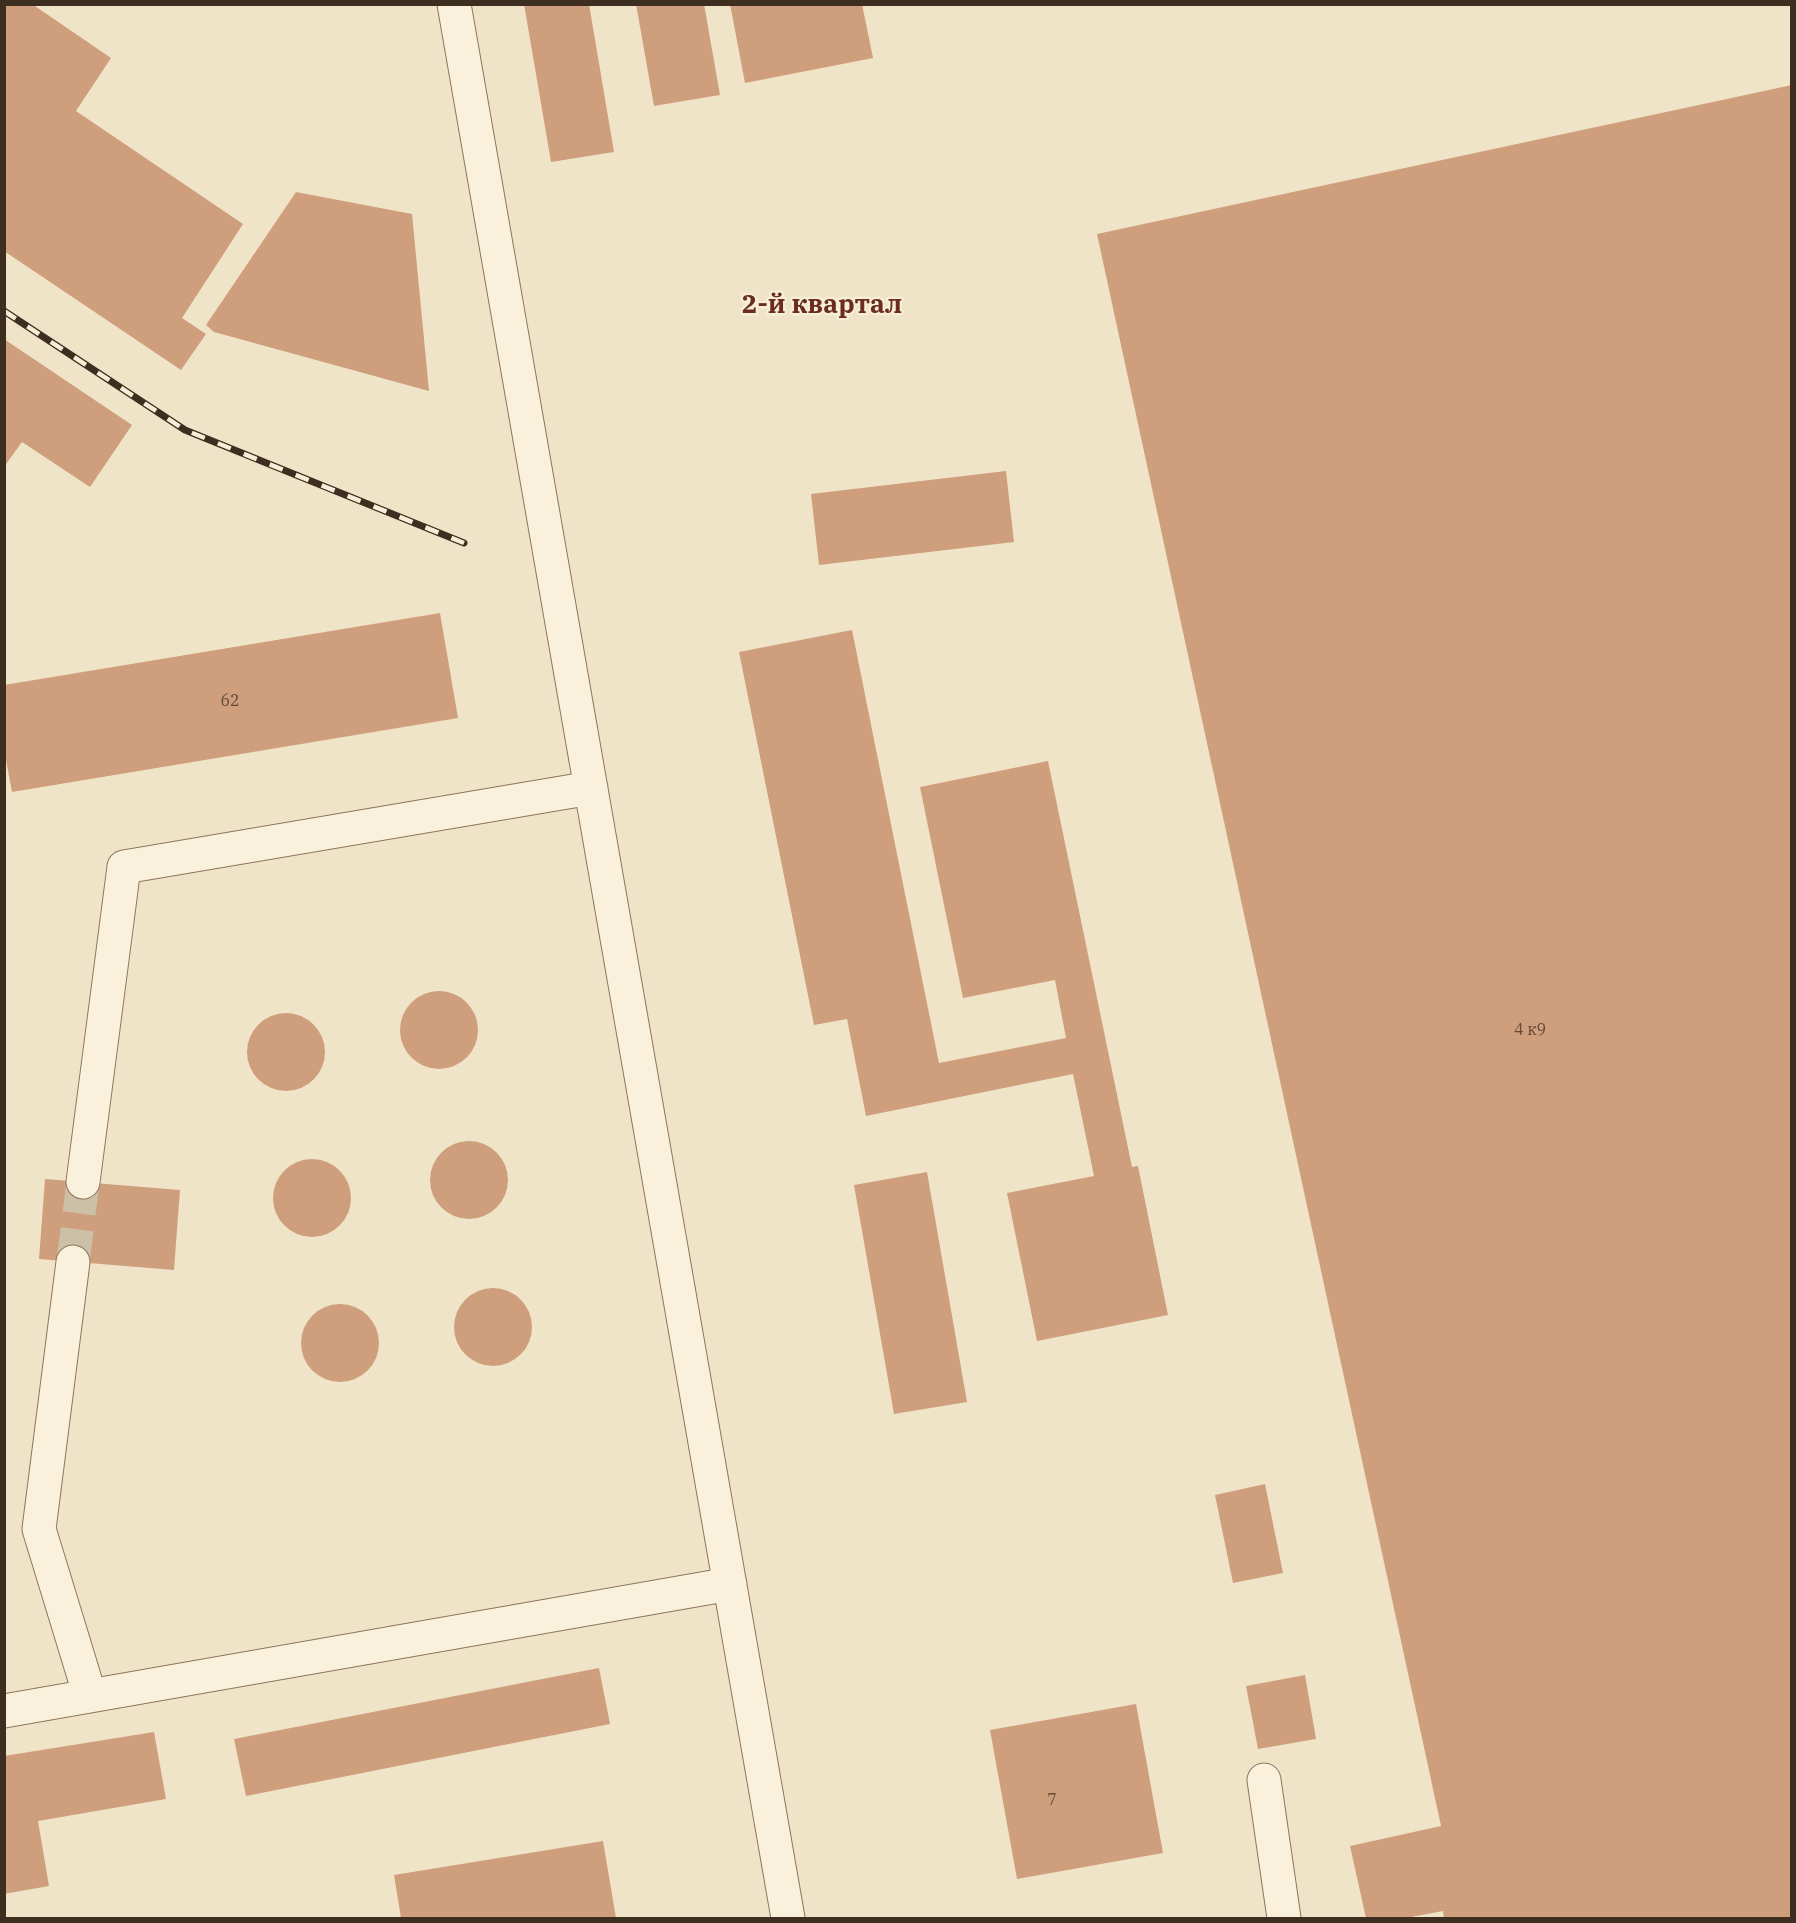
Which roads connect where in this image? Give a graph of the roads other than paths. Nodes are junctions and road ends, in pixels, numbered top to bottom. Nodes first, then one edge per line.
1 (454, 4) edge
2 (591, 788) junction
3 (83, 1182) tunnel mouth
4 (73, 1262) tunnel mouth
5 (730, 1584) junction
6 (90, 1696) junction
7 (4, 1711) edge
8 (1264, 1780) dead end
9 (788, 1918) edge
10 (1284, 1918) edge

1 - 2 lane
2 - 3 lane
2 - 5 lane
4 - 6 lane
5 - 6 lane
5 - 9 lane
6 - 7 lane
8 - 10 lane

